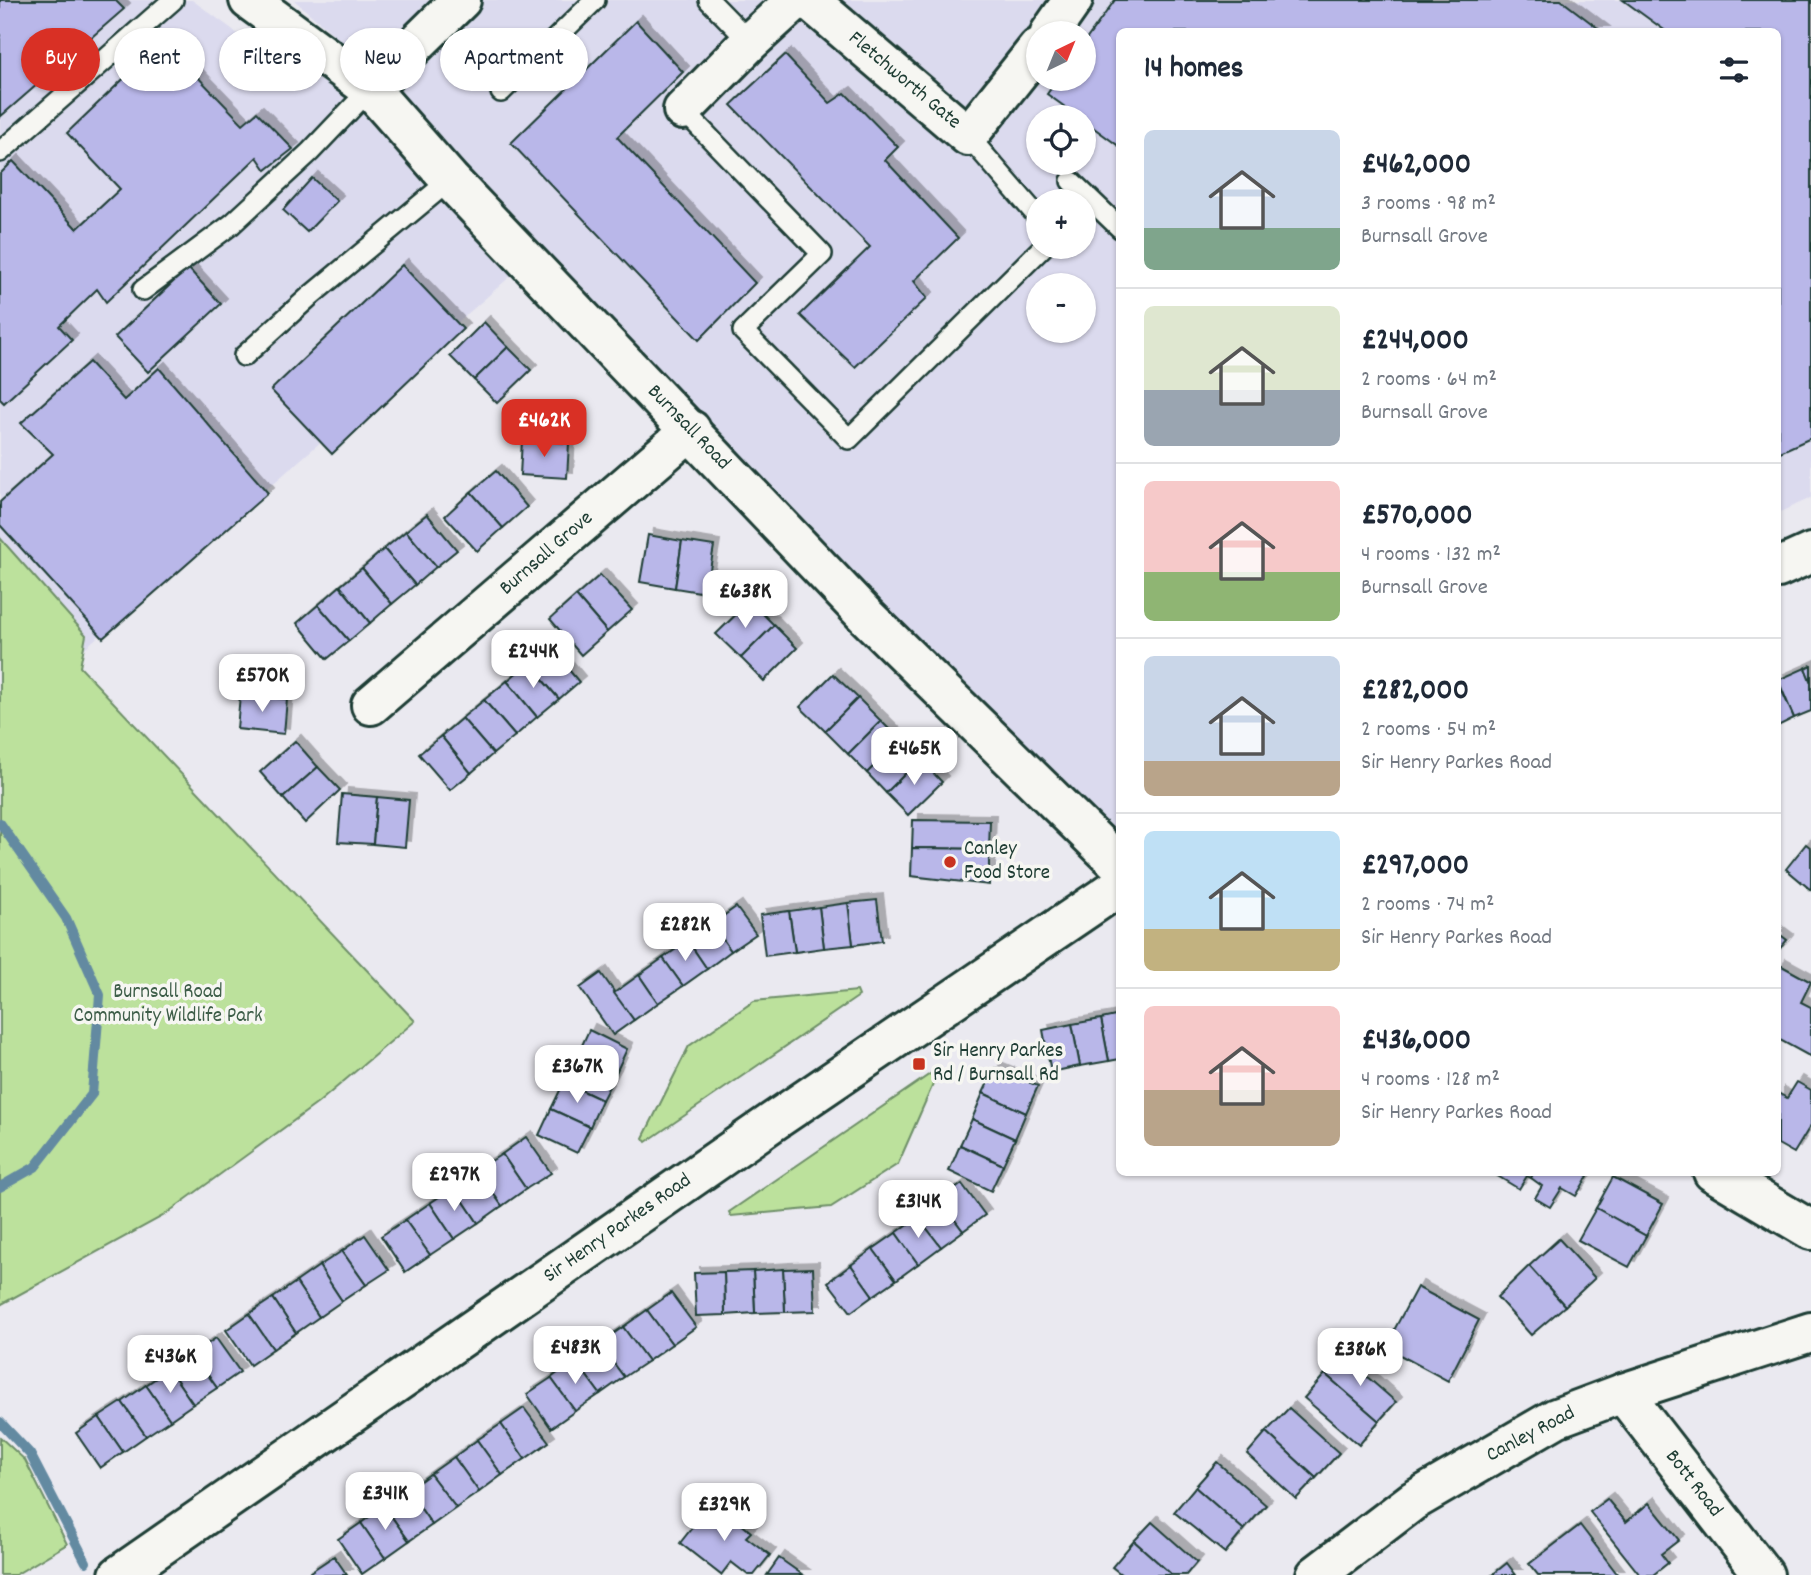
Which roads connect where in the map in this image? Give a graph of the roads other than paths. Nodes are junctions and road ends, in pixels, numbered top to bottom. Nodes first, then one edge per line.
1 (173, 0) edge
2 (249, 0) edge
3 (461, 0) edge
4 (595, 0) edge
5 (709, 0) edge
6 (796, 0) edge
7 (808, 0) edge
8 (1073, 0) edge
9 (1058, 21) edge
10 (426, 34) edge
11 (750, 42) junction
12 (1026, 63) edge
13 (340, 67) edge
14 (368, 91) edge
15 (372, 91) edge
16 (501, 92) dead end
17 (683, 110) joint
18 (968, 135) junction
19 (0, 152) edge
20 (450, 180) junction
21 (1071, 180) dead end
22 (1026, 203) edge
23 (1116, 224) edge
24 (1032, 259) edge
25 (143, 290) dead end
26 (244, 356) dead end
27 (691, 430) junction
28 (371, 705) dead end
29 (1116, 861) edge
30 (1116, 890) edge
31 (1720, 1176) edge
32 (1811, 1230) edge
33 (1811, 1332) edge
34 (1623, 1393) junction
35 (119, 1575) edge
36 (1316, 1575) edge
37 (1764, 1575) edge

1 - 19 lane
2 - 13 street, Burnsall Road
3 - 10 street
4 - 16 lane
5 - 11 lane
6 - 11 street
7 - 18 street, Fletchworth Gate
8 - 9 street
11 - 17 street
12 - 18 street
14 - 25 lane
15 - 20 street, Burnsall Road
17 - 24 lane
18 - 22 lane
20 - 26 lane
20 - 27 street, Burnsall Road
21 - 23 lane
27 - 28 street, Burnsall Grove
27 - 29 street, Burnsall Road
30 - 35 street, Sir Henry Parkes Road
31 - 32 street
33 - 34 street, Canley Road
34 - 36 street, Canley Road
34 - 37 street, Bott Road

